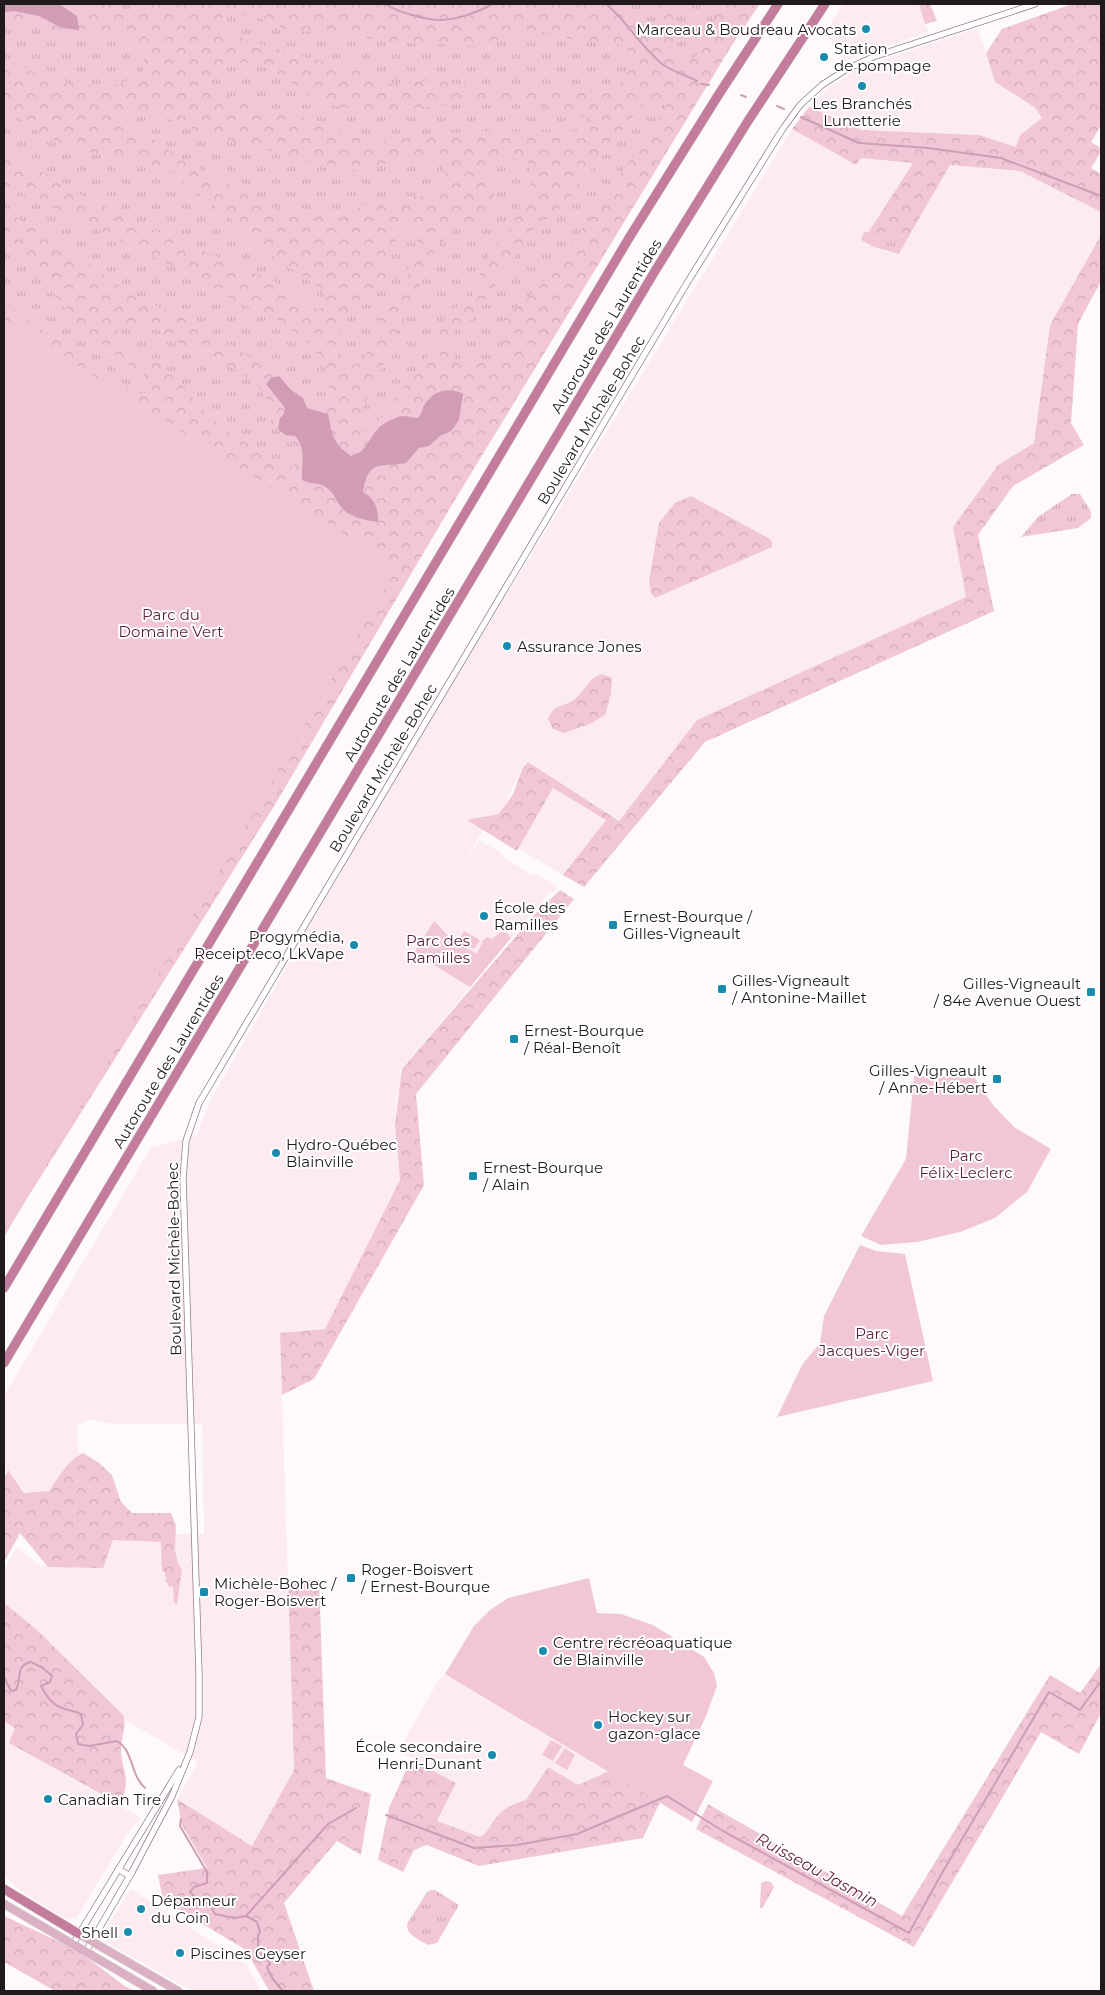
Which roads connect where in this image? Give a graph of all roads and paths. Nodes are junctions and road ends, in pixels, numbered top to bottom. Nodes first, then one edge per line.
1 (778, 4) edge
2 (825, 4) edge
3 (1035, 4) edge
4 (4, 1288) edge
5 (4, 1363) edge
6 (187, 1758) junction
7 (118, 1869) junction
8 (130, 1876) junction
9 (4, 1889) edge
10 (4, 1904) edge
11 (79, 1934) junction
12 (92, 1941) junction
13 (73, 1944) junction
14 (86, 1951) junction
15 (153, 1991) edge
16 (178, 1991) edge

1 - 4 highway, Autoroute des Laurentides
2 - 5 highway, Autoroute des Laurentides
3 - 6 street, Boulevard Michèle-Bohec
6 - 7 street, Boulevard Michèle-Bohec
6 - 8 street, Boulevard Michèle-Bohec
7 - 8 street
7 - 11 street, Boulevard Michèle-Bohec
8 - 12 street, Boulevard Michèle-Bohec
9 - 11 highway
10 - 13 main road
11 - 12 main road
11 - 13 street, Boulevard Michèle-Bohec
12 - 14 street, Boulevard Michèle-Bohec
12 - 16 main road
13 - 14 main road
14 - 15 main road

